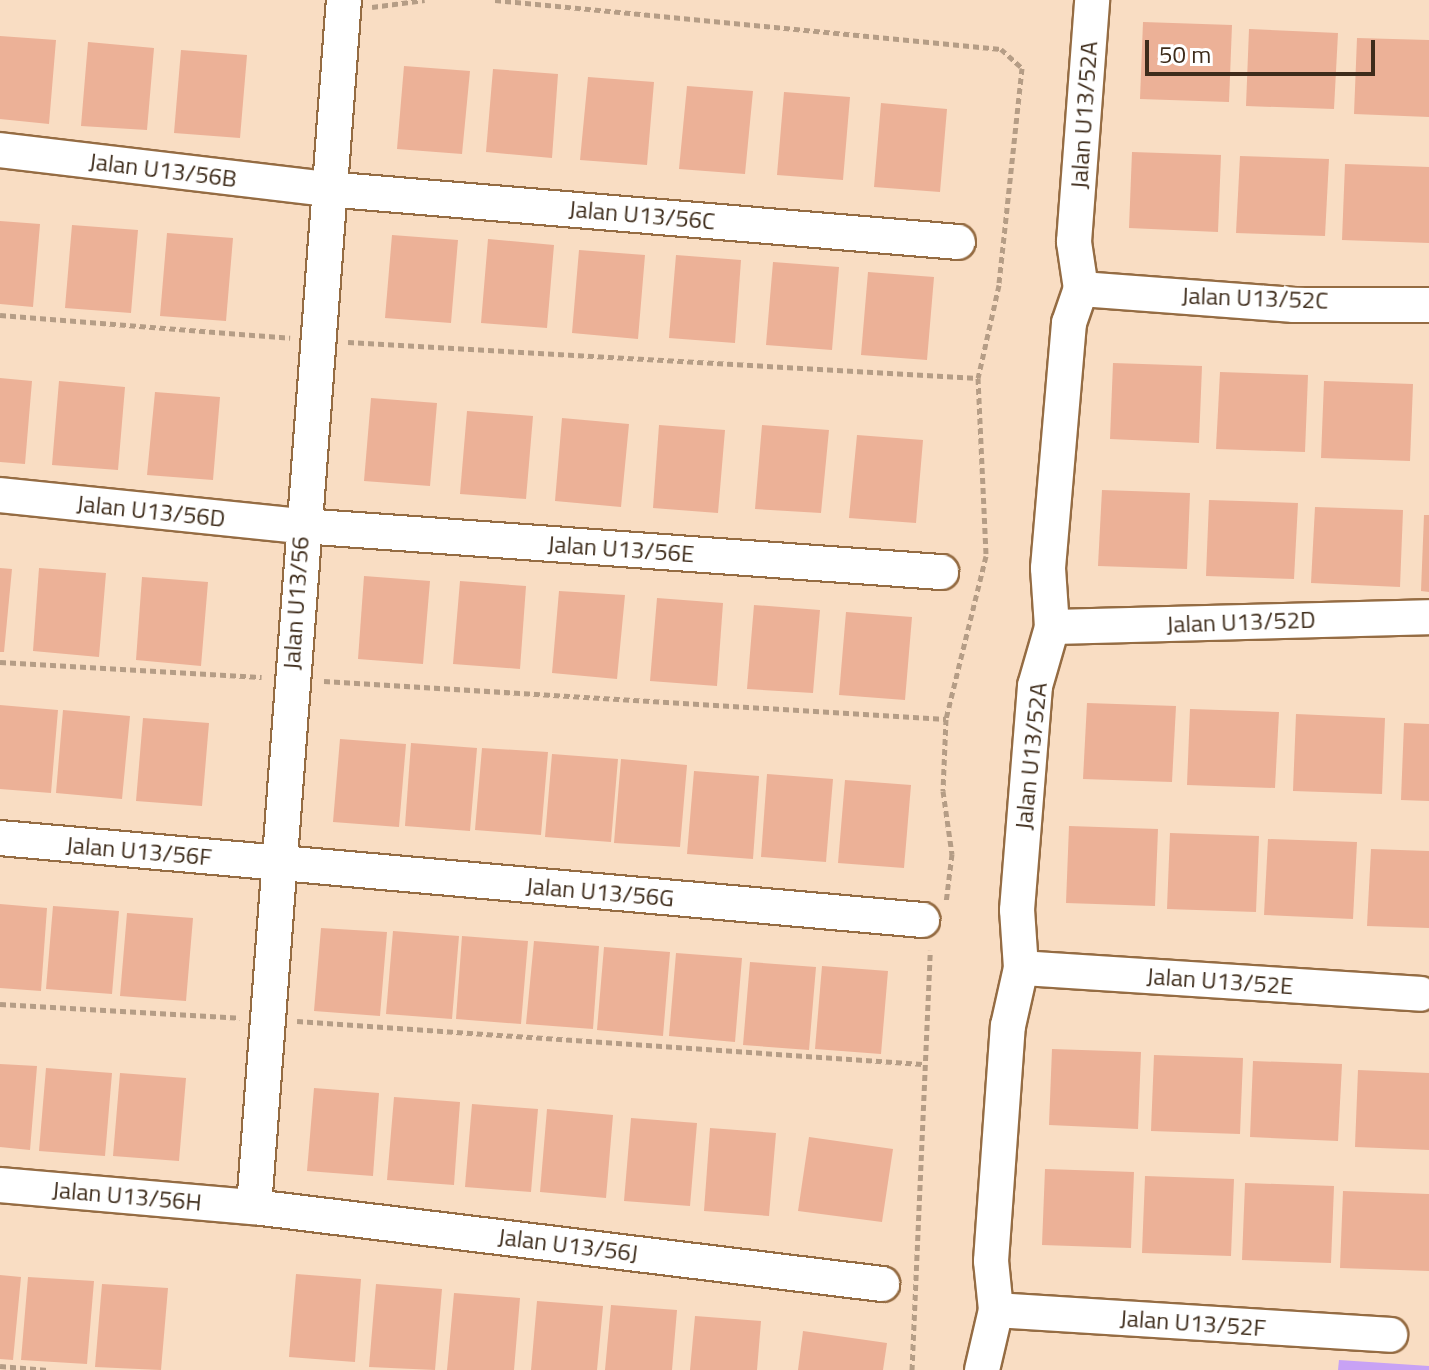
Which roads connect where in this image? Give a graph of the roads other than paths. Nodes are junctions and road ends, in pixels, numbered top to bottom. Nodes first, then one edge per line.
1 (344, 0) edge
2 (1092, 0) edge
3 (0, 150) edge
4 (326, 189) junction
5 (958, 242) dead end
6 (1081, 289) junction
7 (1429, 305) edge
8 (0, 495) edge
9 (302, 526) junction
10 (941, 572) dead end
11 (1429, 617) edge
12 (1052, 627) junction
13 (0, 838) edge
14 (278, 863) junction
15 (933, 925) road end
16 (1021, 968) junction
17 (1420, 994) dead end
18 (0, 1185) edge
19 (254, 1207) junction
20 (882, 1284) dead end
21 (996, 1310) junction
22 (1390, 1335) dead end
23 (982, 1370) edge

1 - 4 street, Jalan U13/56
2 - 6 street, Jalan U13/52A
3 - 4 street, Jalan U13/56B
4 - 5 street, Jalan U13/56C
4 - 9 street, Jalan U13/56
6 - 7 street, Jalan U13/52C
6 - 12 street, Jalan U13/52A
8 - 9 street, Jalan U13/56D
9 - 10 street, Jalan U13/56E
9 - 14 street, Jalan U13/56
11 - 12 street, Jalan U13/52D
12 - 16 street, Jalan U13/52A
13 - 14 street, Jalan U13/56F
14 - 15 street, Jalan U13/56G
14 - 19 street, Jalan U13/56
16 - 17 street, Jalan U13/52E
16 - 21 street, Jalan U13/52A
18 - 19 street, Jalan U13/56H
19 - 20 street, Jalan U13/56J
21 - 22 street, Jalan U13/52F
21 - 23 street, Jalan U13/52A

